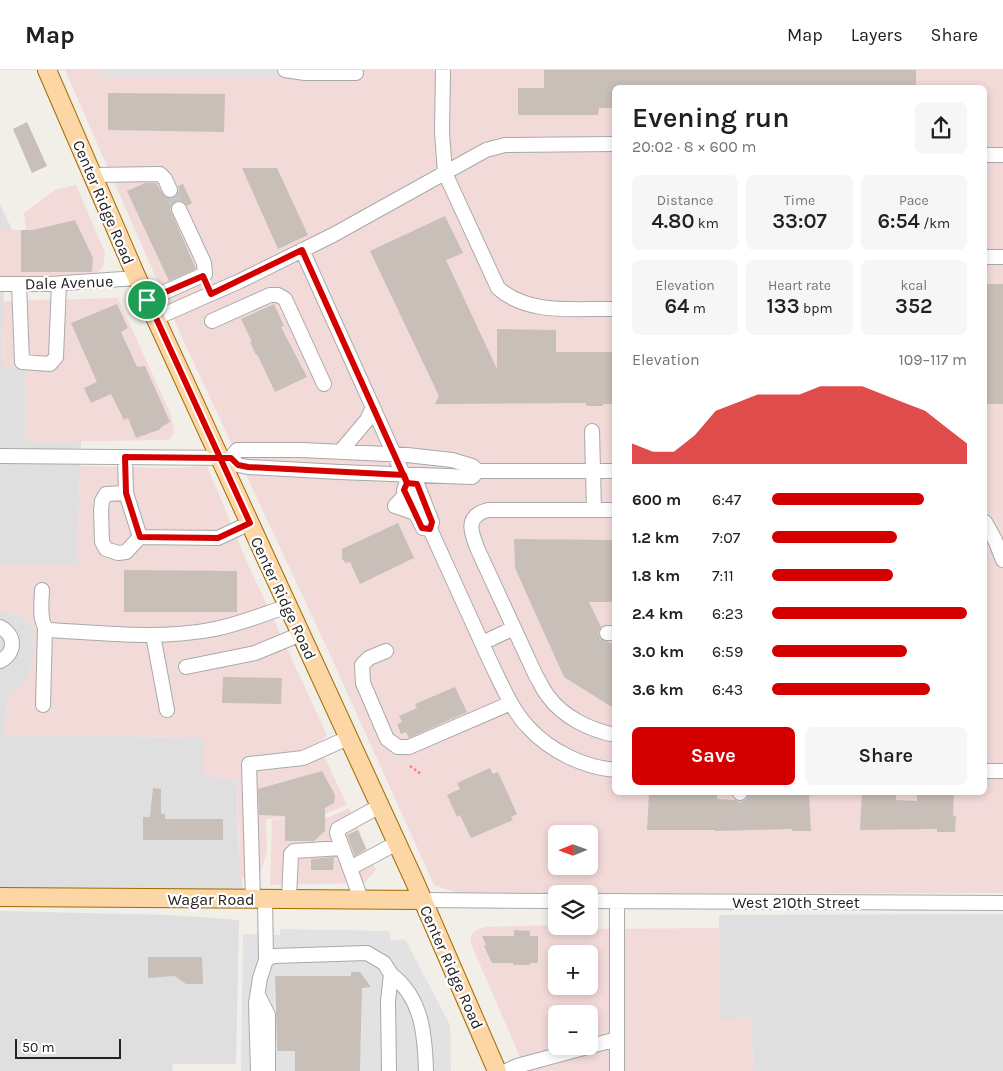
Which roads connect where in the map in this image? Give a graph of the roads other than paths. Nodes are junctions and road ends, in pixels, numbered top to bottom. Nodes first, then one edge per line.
1 (47, 70) edge
2 (285, 70) edge
3 (443, 70) edge
4 (356, 73) dead end
5 (612, 144) edge
6 (1003, 154) edge
7 (987, 155) edge
8 (445, 173) junction
9 (93, 174) junction
10 (170, 190) tunnel mouth
11 (179, 209) tunnel mouth
12 (302, 250) junction
13 (987, 257) edge
14 (1003, 257) edge
15 (203, 276) junction
16 (137, 278) junction
17 (0, 284) edge
18 (19, 284) junction
19 (59, 284) junction
20 (211, 294) junction
21 (147, 300) junction
22 (612, 309) edge
23 (156, 318) junction
24 (212, 321) dead end
25 (324, 384) dead end
26 (373, 407) junction
27 (592, 431) dead end
28 (340, 452) junction
29 (394, 454) junction
30 (0, 456) edge
31 (125, 457) junction
32 (226, 458) junction
33 (478, 471) junction
34 (593, 471) junction
35 (612, 471) edge
36 (406, 484) junction
37 (126, 493) junction
38 (594, 510) junction
39 (612, 510) edge
40 (250, 523) junction
41 (987, 526) edge
42 (430, 529) junction
43 (140, 537) junction
44 (1003, 560) edge
45 (42, 590) dead end
46 (288, 606) junction
47 (0, 627) edge
48 (45, 628) junction
49 (514, 628) junction
50 (301, 634) junction
51 (153, 635) junction
52 (482, 643) junction
53 (386, 651) dead end
54 (0, 661) edge
55 (186, 667) dead end
56 (511, 702) junction
57 (43, 705) dead end
58 (167, 710) dead end
59 (612, 734) edge
60 (348, 738) junction
61 (612, 770) edge
62 (987, 771) edge
63 (1003, 771) edge
64 (380, 806) junction
65 (397, 843) junction
66 (342, 848) junction
67 (350, 868) junction
68 (0, 897) edge
69 (259, 899) junction
70 (289, 899) junction
71 (361, 900) junction
72 (423, 900) junction
73 (548, 901) edge
74 (598, 901) edge
75 (617, 901) junction
76 (1003, 903) edge
77 (266, 960) junction
78 (391, 974) junction
79 (258, 994) junction
80 (617, 1040) junction
81 (533, 1066) edge
82 (258, 1071) edge
83 (268, 1071) edge
84 (389, 1071) edge
85 (426, 1071) edge
86 (497, 1071) edge
87 (506, 1071) edge
88 (617, 1071) edge

1 - 9 main road, Center Ridge Road
2 - 4 street
3 - 8 street
5 - 8 street
6 - 7 street
8 - 12 street
8 - 22 street
9 - 10 street
9 - 16 main road, Center Ridge Road
11 - 15 street
12 - 20 street
12 - 26 street
13 - 14 street
15 - 20 street
15 - 21 street
16 - 19 street, Dale Avenue
16 - 21 main road, Center Ridge Road
17 - 18 street, Dale Avenue
18 - 19 street, Dale Avenue
18 - 19 street
20 - 23 street
21 - 23 main road, Center Ridge Road
23 - 32 main road, Center Ridge Road
24 - 25 street
26 - 28 street
26 - 29 street
27 - 34 street
28 - 29 street
28 - 32 street
29 - 33 street
29 - 36 street
30 - 31 street
31 - 32 street
31 - 37 street
32 - 36 street
32 - 40 main road, Center Ridge Road
33 - 34 street
33 - 36 street
34 - 35 street
34 - 38 street
36 - 42 street
36 - 42 street
37 - 43 street
37 - 43 street
38 - 39 street
38 - 49 street
40 - 43 street
40 - 46 main road, Center Ridge Road
41 - 44 street
42 - 52 street
45 - 48 street
46 - 50 main road, Center Ridge Road
46 - 51 street
47 - 54 street
48 - 51 street
48 - 57 street
49 - 52 street
49 - 59 street
50 - 55 street
50 - 60 main road, Center Ridge Road
51 - 58 street
52 - 56 street
53 - 56 street
56 - 61 street
60 - 64 main road, Center Ridge Road
60 - 69 street
62 - 63 street
64 - 65 main road, Center Ridge Road
64 - 66 street
65 - 67 street
65 - 72 main road, Center Ridge Road
66 - 67 street
66 - 70 street
67 - 71 street
68 - 69 main road, Wagar Road
69 - 70 main road, Wagar Road
69 - 77 street
70 - 71 main road, Wagar Road
71 - 72 main road, Wagar Road
72 - 73 street
72 - 86 main road, Center Ridge Road
74 - 75 street, West 210th Street
75 - 76 street, West 210th Street
75 - 80 street
77 - 78 street
77 - 79 street
78 - 84 street
78 - 85 street
79 - 82 street
79 - 83 street
80 - 81 street
80 - 88 street
81 - 87 street

